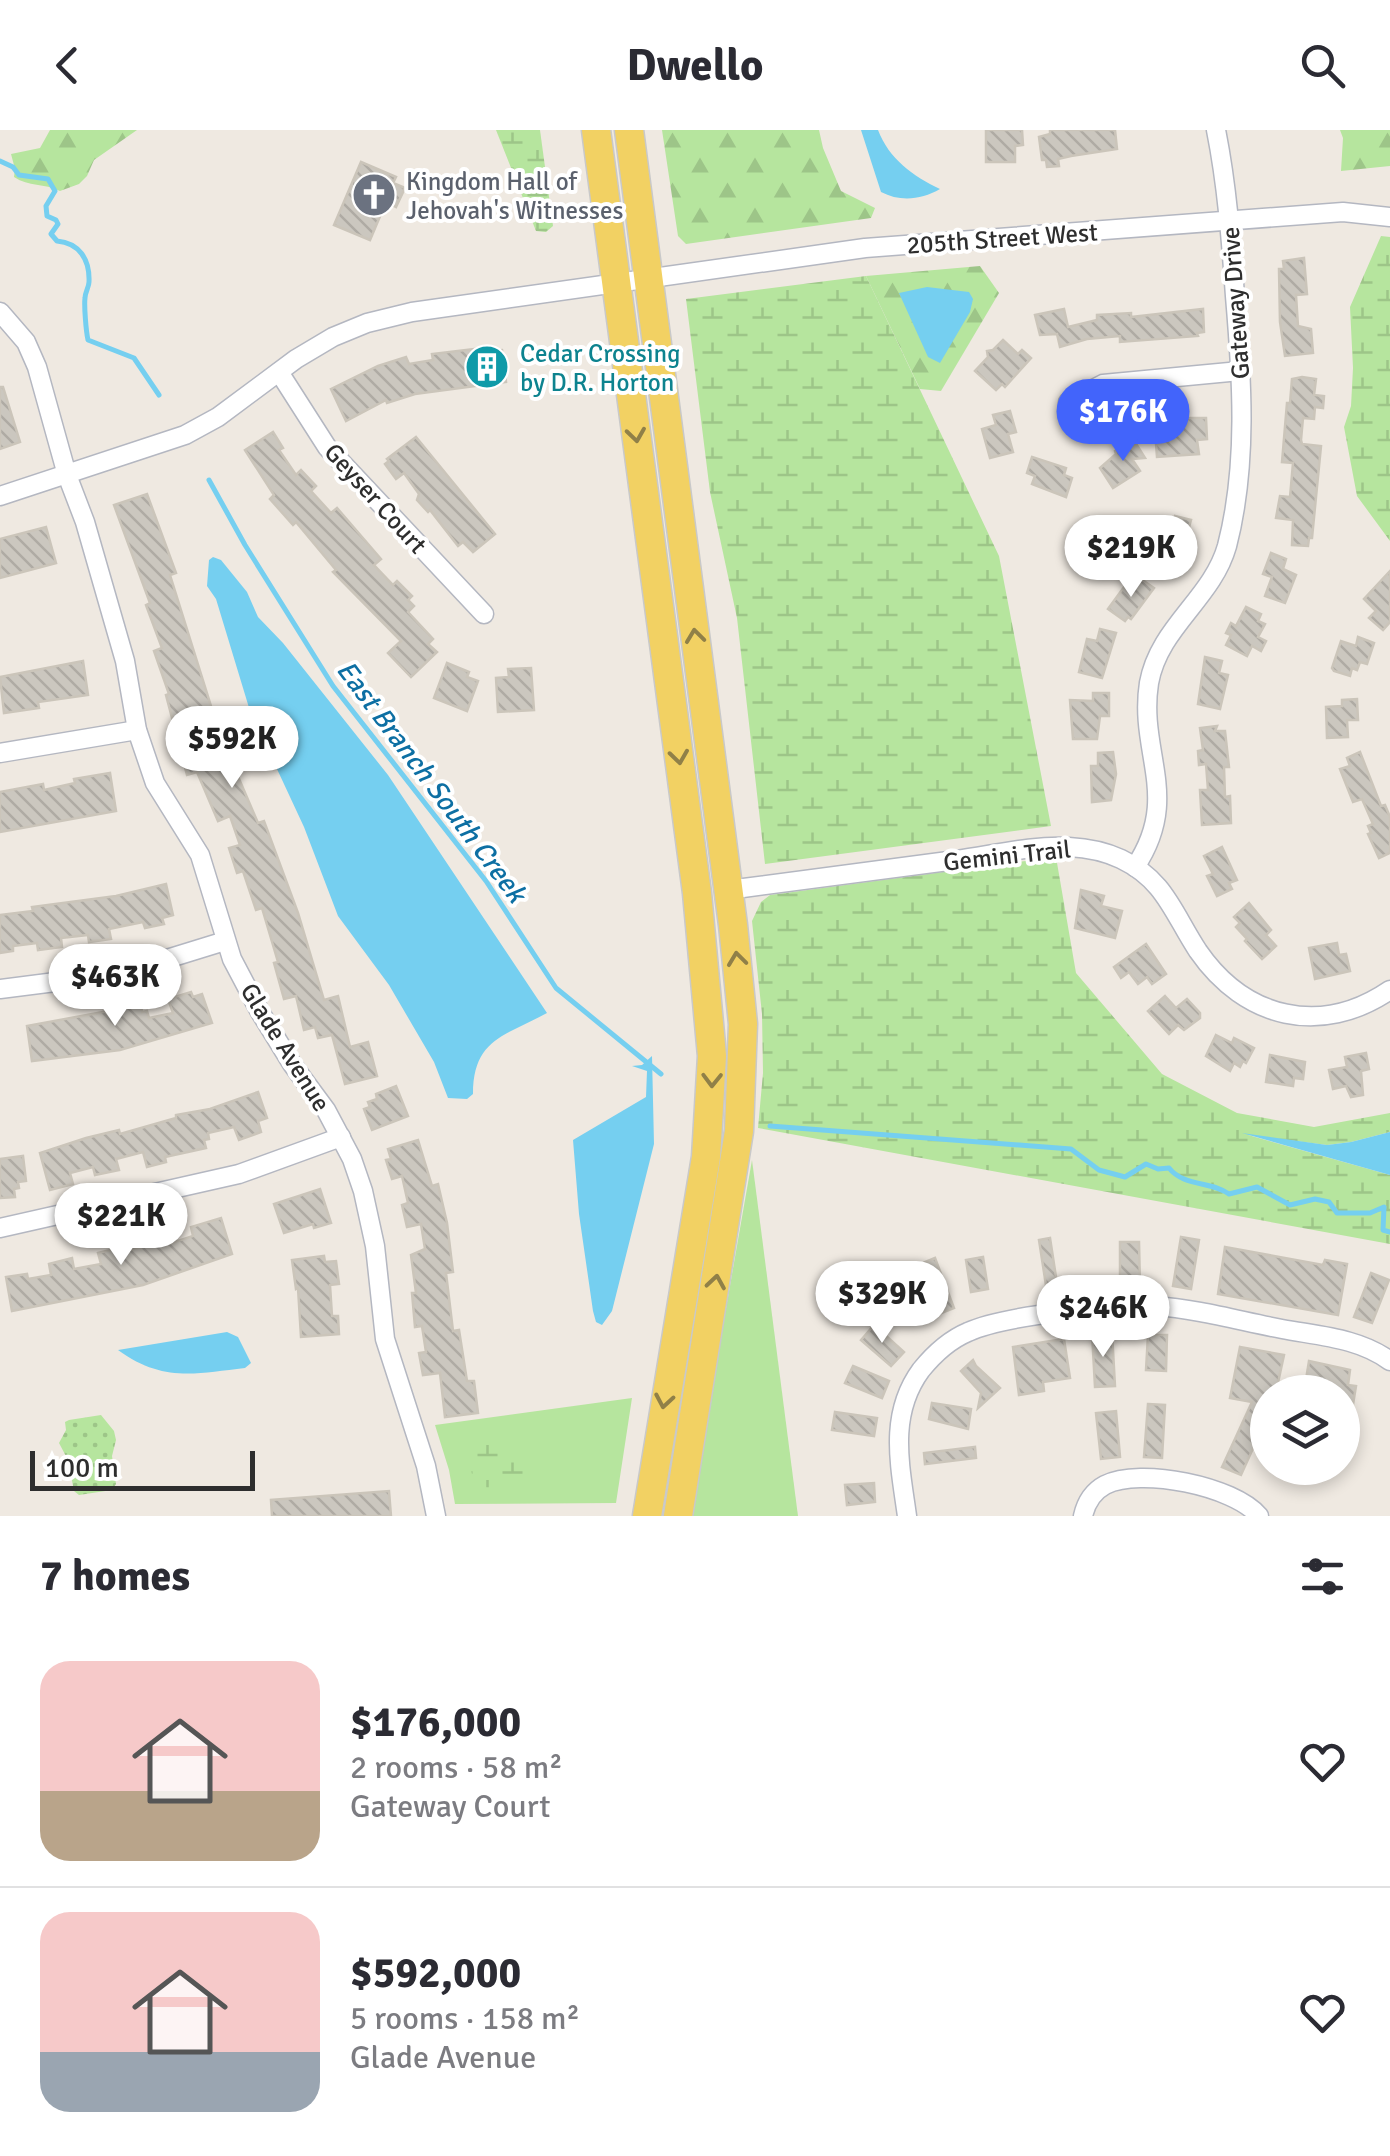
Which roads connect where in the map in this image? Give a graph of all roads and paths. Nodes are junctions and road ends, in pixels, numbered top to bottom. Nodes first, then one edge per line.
1 (596, 130) edge
2 (629, 130) edge
3 (1216, 130) edge
4 (1390, 217) edge
5 (1229, 222) junction
6 (649, 279) junction
7 (616, 284) junction
8 (0, 312) edge
9 (1240, 371) junction
10 (279, 372) junction
11 (1068, 402) dead end
12 (67, 475) junction
13 (0, 496) edge
14 (484, 614) dead end
15 (136, 730) junction
16 (0, 753) edge
17 (1136, 867) junction
18 (728, 890) junction
19 (225, 941) junction
20 (0, 989) edge
21 (1390, 990) edge
22 (341, 1137) junction
23 (0, 1228) edge
24 (1390, 1361) edge
25 (436, 1516) edge
26 (647, 1516) edge
27 (678, 1516) edge
28 (907, 1516) edge
29 (1082, 1516) edge
30 (1259, 1516) edge

1 - 7 main road
2 - 6 main road
3 - 5 street, Gateway Drive
4 - 5 street, 205th Street West
5 - 6 street, 205th Street West
5 - 9 street, Gateway Drive
6 - 7 street, 205th Street West
18 -> 6 main road
7 - 10 street, 205th Street West
7 -> 26 main road
8 - 12 street, Glade Avenue
9 - 11 street
9 - 17 street, Gateway Drive
10 - 12 street
10 - 14 street, Geyser Court
12 - 13 street
12 - 15 street, Glade Avenue
15 - 16 street
15 - 19 street, Glade Avenue
17 - 18 street, Gemini Trail
17 - 21 street, Gemini Trail
27 -> 18 main road
19 - 20 street
19 - 22 street, Glade Avenue
22 - 23 street
22 - 25 street, Glade Avenue
24 - 28 street
29 - 30 street

